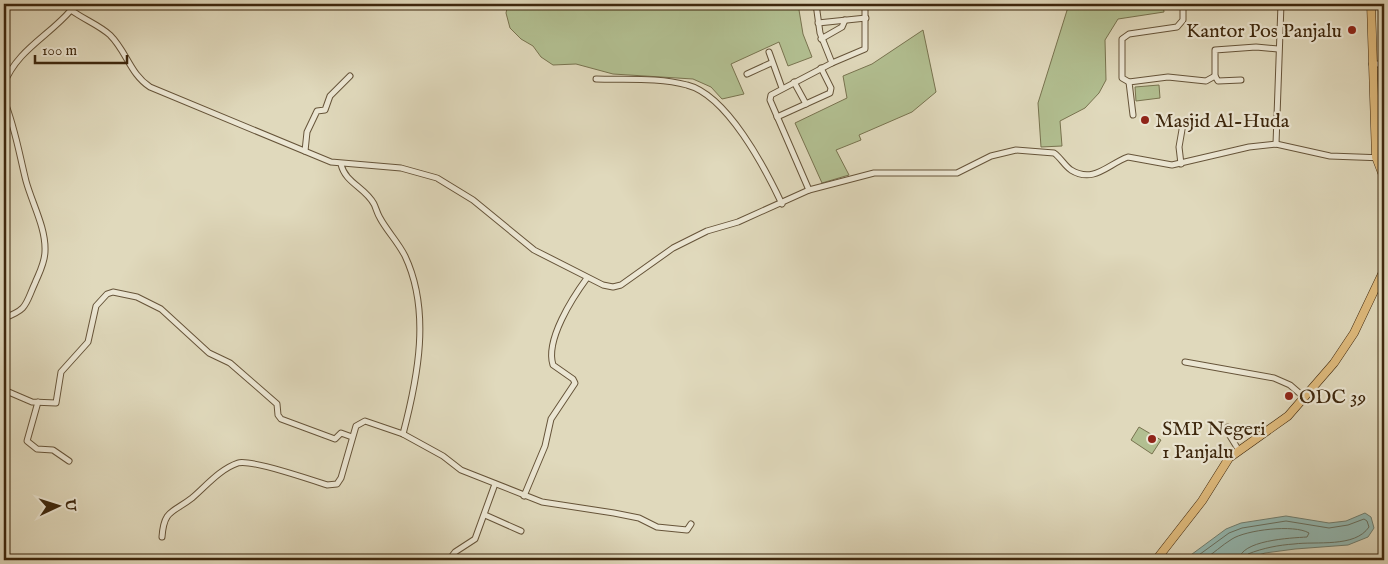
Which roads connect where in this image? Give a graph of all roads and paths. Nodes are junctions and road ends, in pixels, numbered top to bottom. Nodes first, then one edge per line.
1 (816, 4) edge
2 (865, 4) edge
3 (1183, 4) edge
4 (1281, 4) edge
5 (1371, 4) edge
6 (71, 7) edge
7 (866, 18) junction
8 (845, 20) junction
9 (818, 23) junction
10 (821, 39) junction
11 (1278, 49) junction
12 (769, 52) dead end
13 (772, 62) junction
14 (832, 63) junction
15 (1371, 64) junction
16 (1384, 64) edge
17 (822, 68) junction
18 (747, 74) dead end
19 (350, 76) dead end
20 (1215, 76) junction
21 (596, 79) dead end
22 (1241, 80) dead end
23 (794, 82) junction
24 (1129, 82) junction
25 (4, 84) edge
26 (782, 88) junction
27 (4, 100) edge
28 (806, 104) junction
29 (1132, 115) dead end
30 (778, 117) junction
31 (1183, 124) dead end
32 (1276, 144) junction
33 (305, 151) junction
34 (1380, 157) edge
35 (341, 164) junction
36 (1181, 164) junction
37 (1384, 178) edge
38 (809, 190) junction
39 (782, 204) junction
40 (1384, 270) edge
41 (587, 278) junction
42 (4, 318) edge
43 (1185, 362) dead end
44 (4, 390) edge
45 (1305, 398) junction
46 (38, 402) junction
47 (1228, 427) dead end
48 (403, 434) junction
49 (352, 436) junction
50 (1238, 449) junction
51 (69, 461) dead end
52 (495, 484) junction
53 (524, 496) junction
54 (485, 515) junction
55 (691, 524) dead end
56 (521, 532) dead end
57 (162, 537) dead end
58 (449, 560) edge
59 (1156, 560) edge

1 - 9 street
2 - 7 street
3 - 24 street
4 - 11 street
5 - 15 main road
6 - 25 street
6 - 33 street
7 - 8 street
7 - 14 street
8 - 9 street
8 - 10 street
9 - 10 street
10 - 14 street
11 - 20 street
11 - 32 street
12 - 13 street
13 - 18 street
13 - 26 street
14 - 17 street
15 - 16 street
15 - 34 main road
17 - 23 street
17 - 28 street
19 - 33 street
20 - 22 street
20 - 24 street
21 - 39 street
23 - 26 street
23 - 28 street
24 - 29 street
26 - 30 street
27 - 42 street
28 - 30 street
30 - 38 street
31 - 36 street
32 - 34 street
32 - 36 street
33 - 35 street
34 - 37 main road
35 - 41 street
35 - 48 street
36 - 38 street
38 - 39 street
39 - 41 street
40 - 45 main road
41 - 53 street
43 - 45 street
44 - 46 street
45 - 50 main road
46 - 49 street
46 - 51 street
47 - 50 street
48 - 49 street
48 - 52 street
49 - 57 street
50 - 59 main road
52 - 53 street
52 - 54 street
53 - 55 street
54 - 56 street
54 - 58 street

